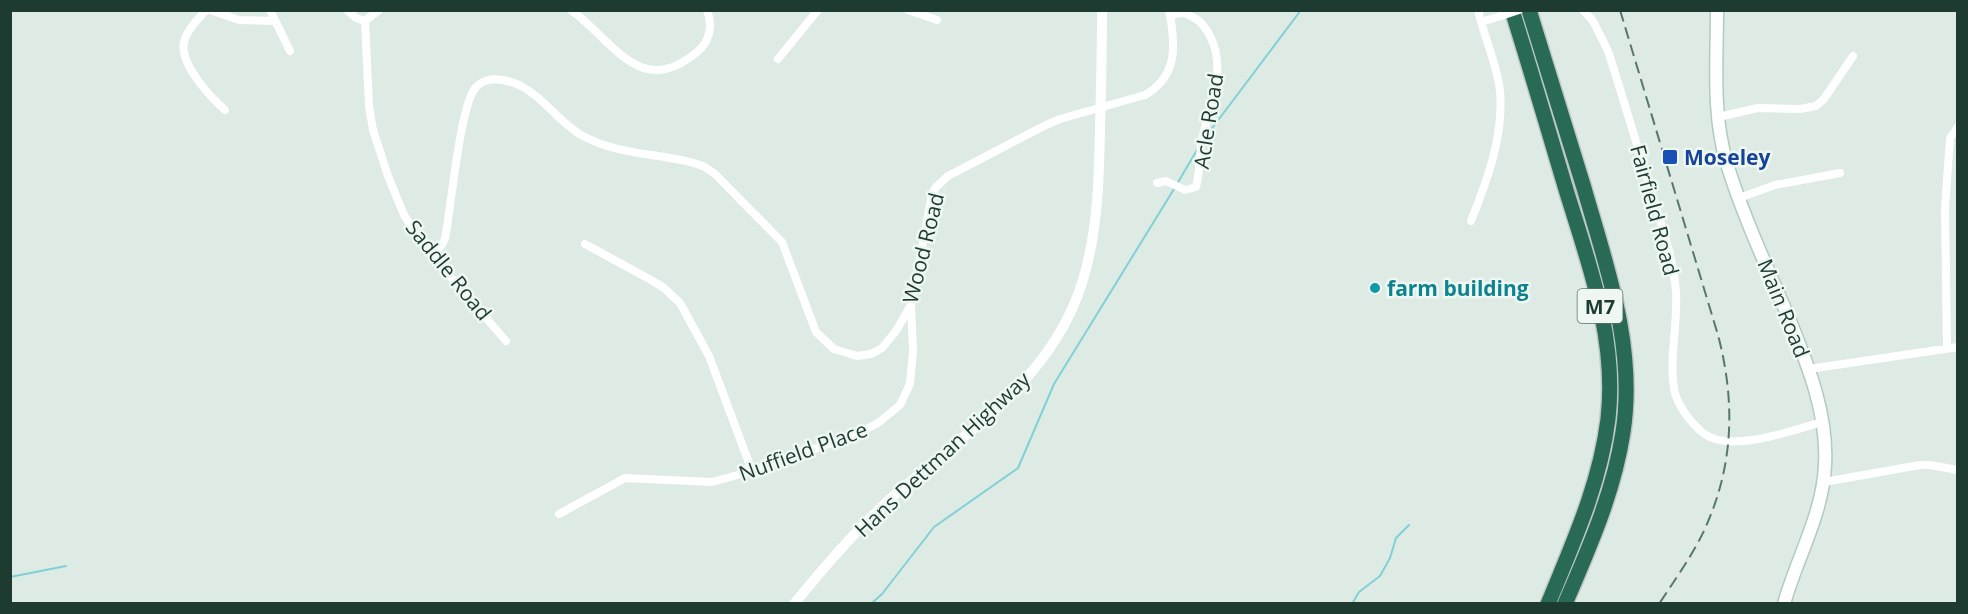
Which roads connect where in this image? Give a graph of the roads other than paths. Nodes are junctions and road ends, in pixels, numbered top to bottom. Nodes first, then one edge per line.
1 (208, 10) edge
2 (270, 10) edge
3 (347, 10) edge
4 (379, 10) edge
5 (571, 10) edge
6 (707, 10) edge
7 (818, 10) edge
8 (908, 10) edge
9 (1102, 10) edge
10 (1478, 10) edge
11 (1519, 10) edge
12 (1529, 10) edge
13 (1583, 10) edge
14 (1717, 10) edge
15 (1506, 13) edge
16 (1170, 14) edge
17 (937, 20) dead end
18 (275, 21) junction
19 (365, 21) junction
20 (1481, 22) junction
21 (290, 51) dead end
22 (1853, 56) dead end
23 (778, 59) dead end
24 (1101, 107) junction
25 (225, 110) dead end
26 (1718, 117) junction
27 (1958, 127) edge
28 (1840, 173) dead end
29 (1157, 183) dead end
30 (1739, 198) junction
31 (1471, 221) dead end
32 (585, 244) dead end
33 (432, 255) junction
34 (911, 304) junction
35 (506, 340) dead end
36 (1958, 347) edge
37 (1947, 348) junction
38 (1809, 369) junction
39 (1822, 422) junction
40 (1958, 470) edge
41 (752, 471) junction
42 (1824, 482) junction
43 (559, 514) dead end
44 (794, 603) edge
45 (1548, 603) edge
46 (1565, 603) edge
47 (1784, 603) edge

1 - 18 street
1 - 25 street
2 - 18 street
3 - 19 street
4 - 19 street
5 - 6 street
7 - 23 street
8 - 17 street
9 - 24 street, Hans Dettman Highway
10 - 20 street
11 - 15 street, bridge
12 - 46 highway, M7
13 - 39 street, Fairfield Road
14 - 26 main road, Main Road
15 - 20 street
15 - 45 highway, M7
16 - 24 street, Wood Road
16 - 29 street, Acle Road
18 - 21 street
19 - 33 street, Saddle Road
20 - 31 street
22 - 26 street
24 - 34 street, Wood Road
24 - 44 street, Hans Dettman Highway
26 - 30 main road, Main Road
27 - 37 street
28 - 30 street
30 - 38 main road, Main Road
32 - 41 street
33 - 34 street, Wood Road
33 - 35 street, Saddle Road
34 - 41 street, Nuffield Place
36 - 37 street
37 - 38 street
38 - 39 main road, Main Road
39 - 42 main road, Main Road
40 - 42 street
41 - 43 street, Nuffield Place
42 - 47 main road, Main Road

